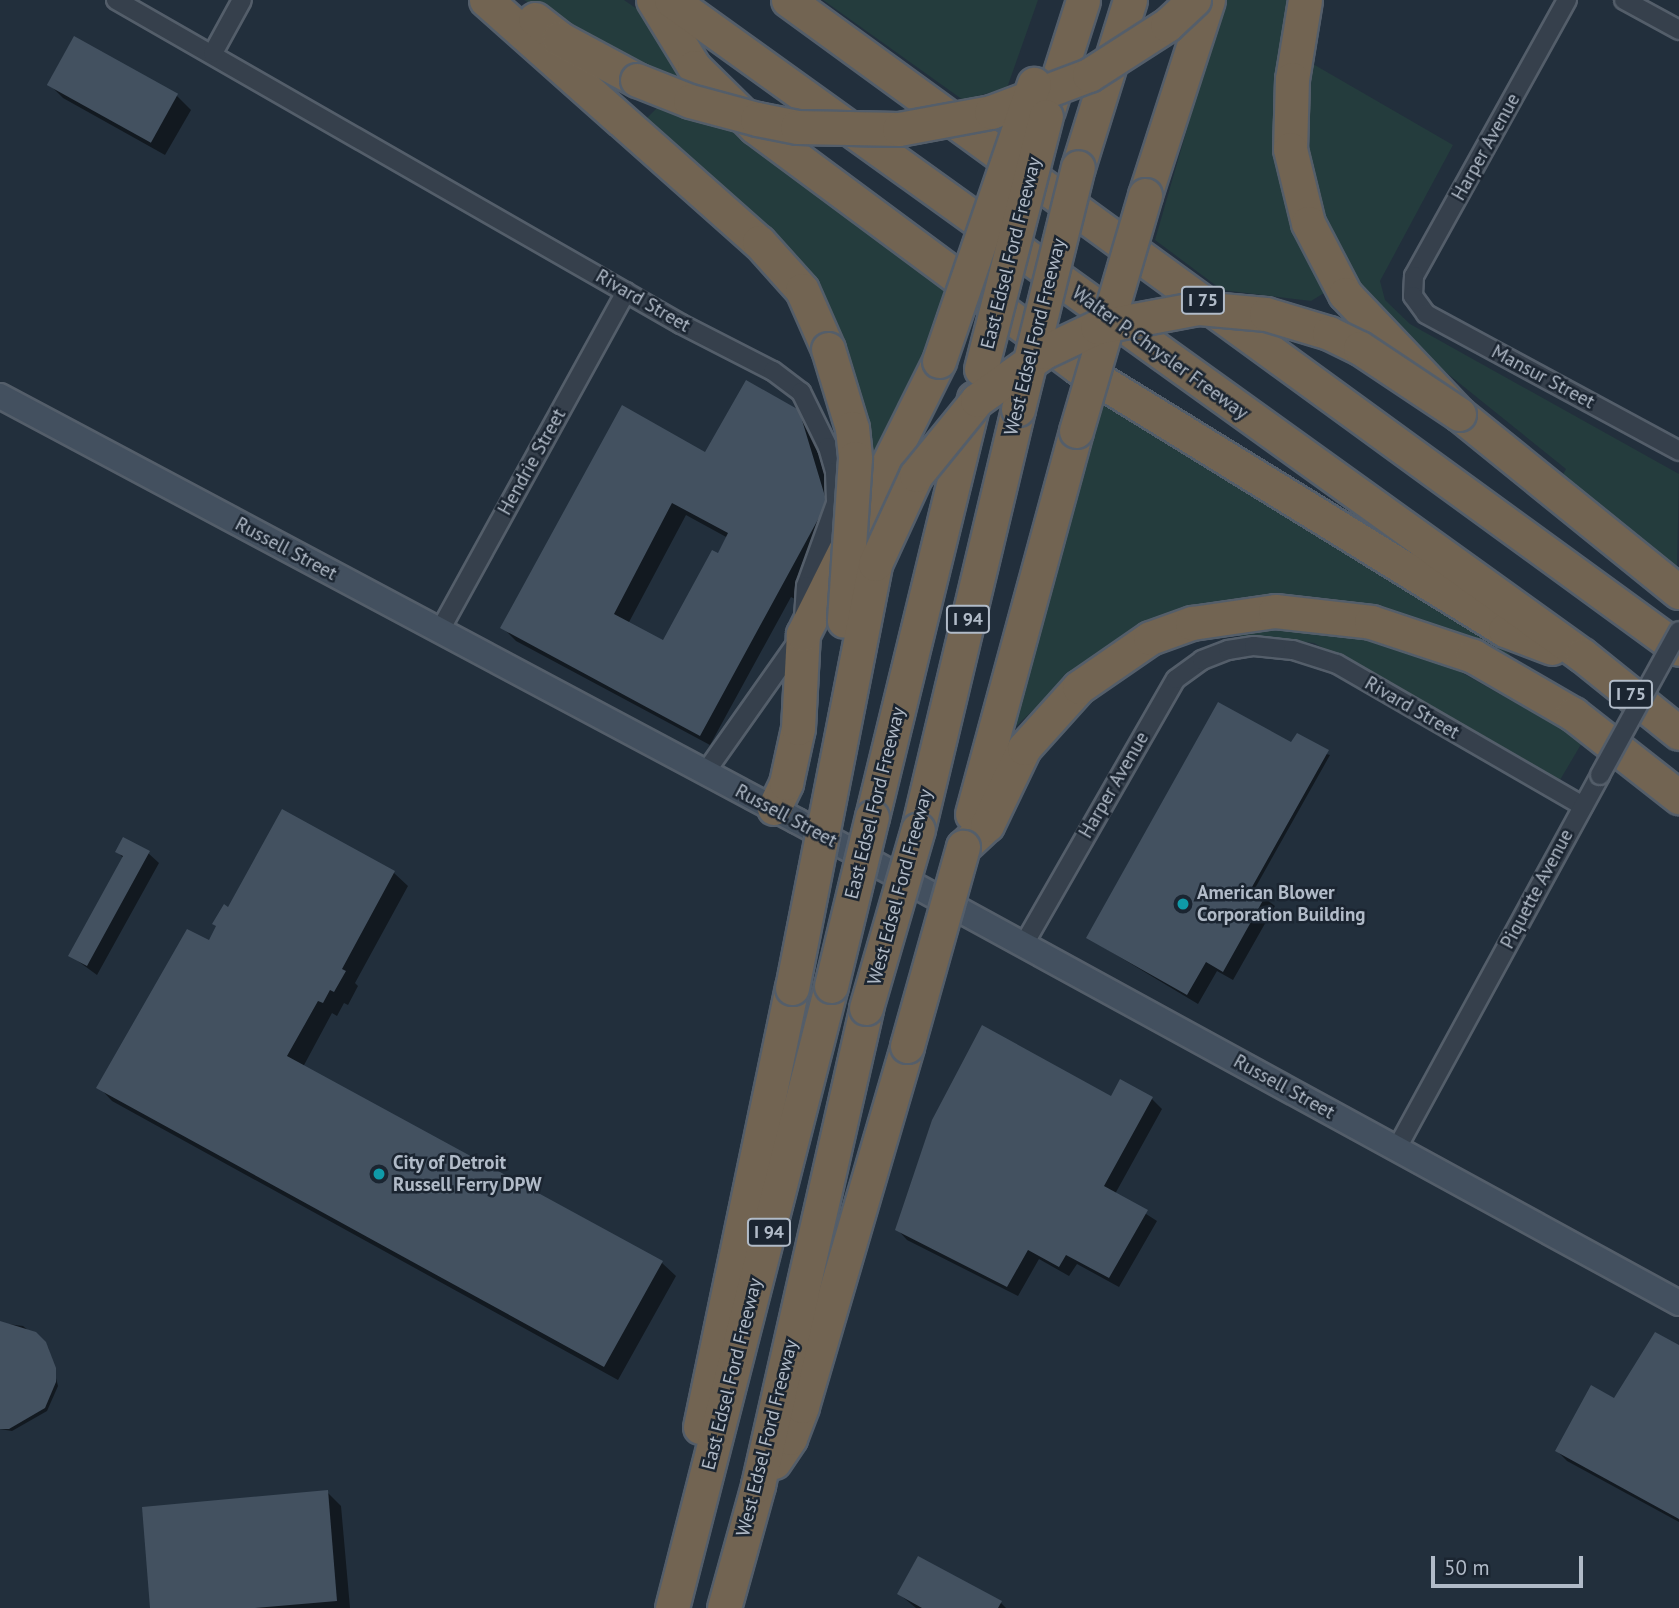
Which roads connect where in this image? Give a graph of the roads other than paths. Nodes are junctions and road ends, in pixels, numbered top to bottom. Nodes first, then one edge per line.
1 (116, 0) edge
2 (242, 0) edge
3 (486, 0) edge
4 (510, 0) edge
5 (653, 0) edge
6 (671, 0) edge
7 (788, 0) edge
8 (1083, 0) edge
9 (1130, 0) edge
10 (1194, 0) edge
11 (1208, 0) edge
12 (1305, 0) edge
13 (1567, 0) edge
14 (1625, 0) edge
15 (1679, 30) edge
16 (1072, 34) junction
17 (213, 53) junction
18 (626, 292) junction
19 (1413, 296) joint
20 (0, 396) edge
21 (1459, 414) junction
22 (1679, 451) edge
23 (1679, 592) edge
24 (1679, 631) edge
25 (439, 632) junction
26 (803, 634) junction
27 (1679, 649) edge
28 (1228, 650) joint
29 (1582, 655) junction
30 (1679, 733) edge
31 (1001, 762) junction
32 (705, 773) junction
33 (831, 777) junction
34 (1679, 797) edge
35 (1583, 806) junction
36 (774, 808) junction
37 (1024, 944) junction
38 (1397, 1148) junction
39 (1679, 1303) edge
40 (758, 1485) junction
41 (702, 1494) junction
42 (672, 1608) edge
43 (724, 1608) edge

1 - 17 street, Rivard Street
2 - 17 street
3 - 33 highway, bridge
4 - 10 highway, bridge
5 - 29 highway
6 - 29 highway, Walter P. Chrysler Freeway / I 75
7 - 27 highway, I 75
8 - 16 highway, East Edsel Ford Freeway / I 94
9 - 40 highway, West Edsel Ford Freeway / I 94, bridge
11 - 31 highway, bridge
12 - 21 highway
13 - 19 street, Harper Avenue
14 - 15 street
16 - 26 highway, bridge
16 - 41 highway, East Edsel Ford Freeway / I 94, bridge
17 - 18 street, Rivard Street
18 - 25 street, Hendrie Street
18 - 26 street, Rivard Street
19 - 22 street, Mansur Street
20 - 25 street, Russell Street
21 - 23 highway
21 - 33 highway, bridge
24 - 35 street, Piquette Avenue, bridge
25 - 32 street, Russell Street
26 - 32 street
26 - 36 highway
28 - 35 street, Rivard Street
28 - 37 street, Harper Avenue
29 - 30 highway, I 75
31 - 34 highway
31 - 40 highway, bridge
32 - 36 street, Russell Street
33 - 41 highway, bridge
35 - 38 street, Piquette Avenue
36 - 37 street, Russell Street
37 - 38 street, Russell Street
38 - 39 street, Russell Street
40 - 43 highway, West Edsel Ford Freeway / I 94
41 - 42 highway, East Edsel Ford Freeway / I 94

